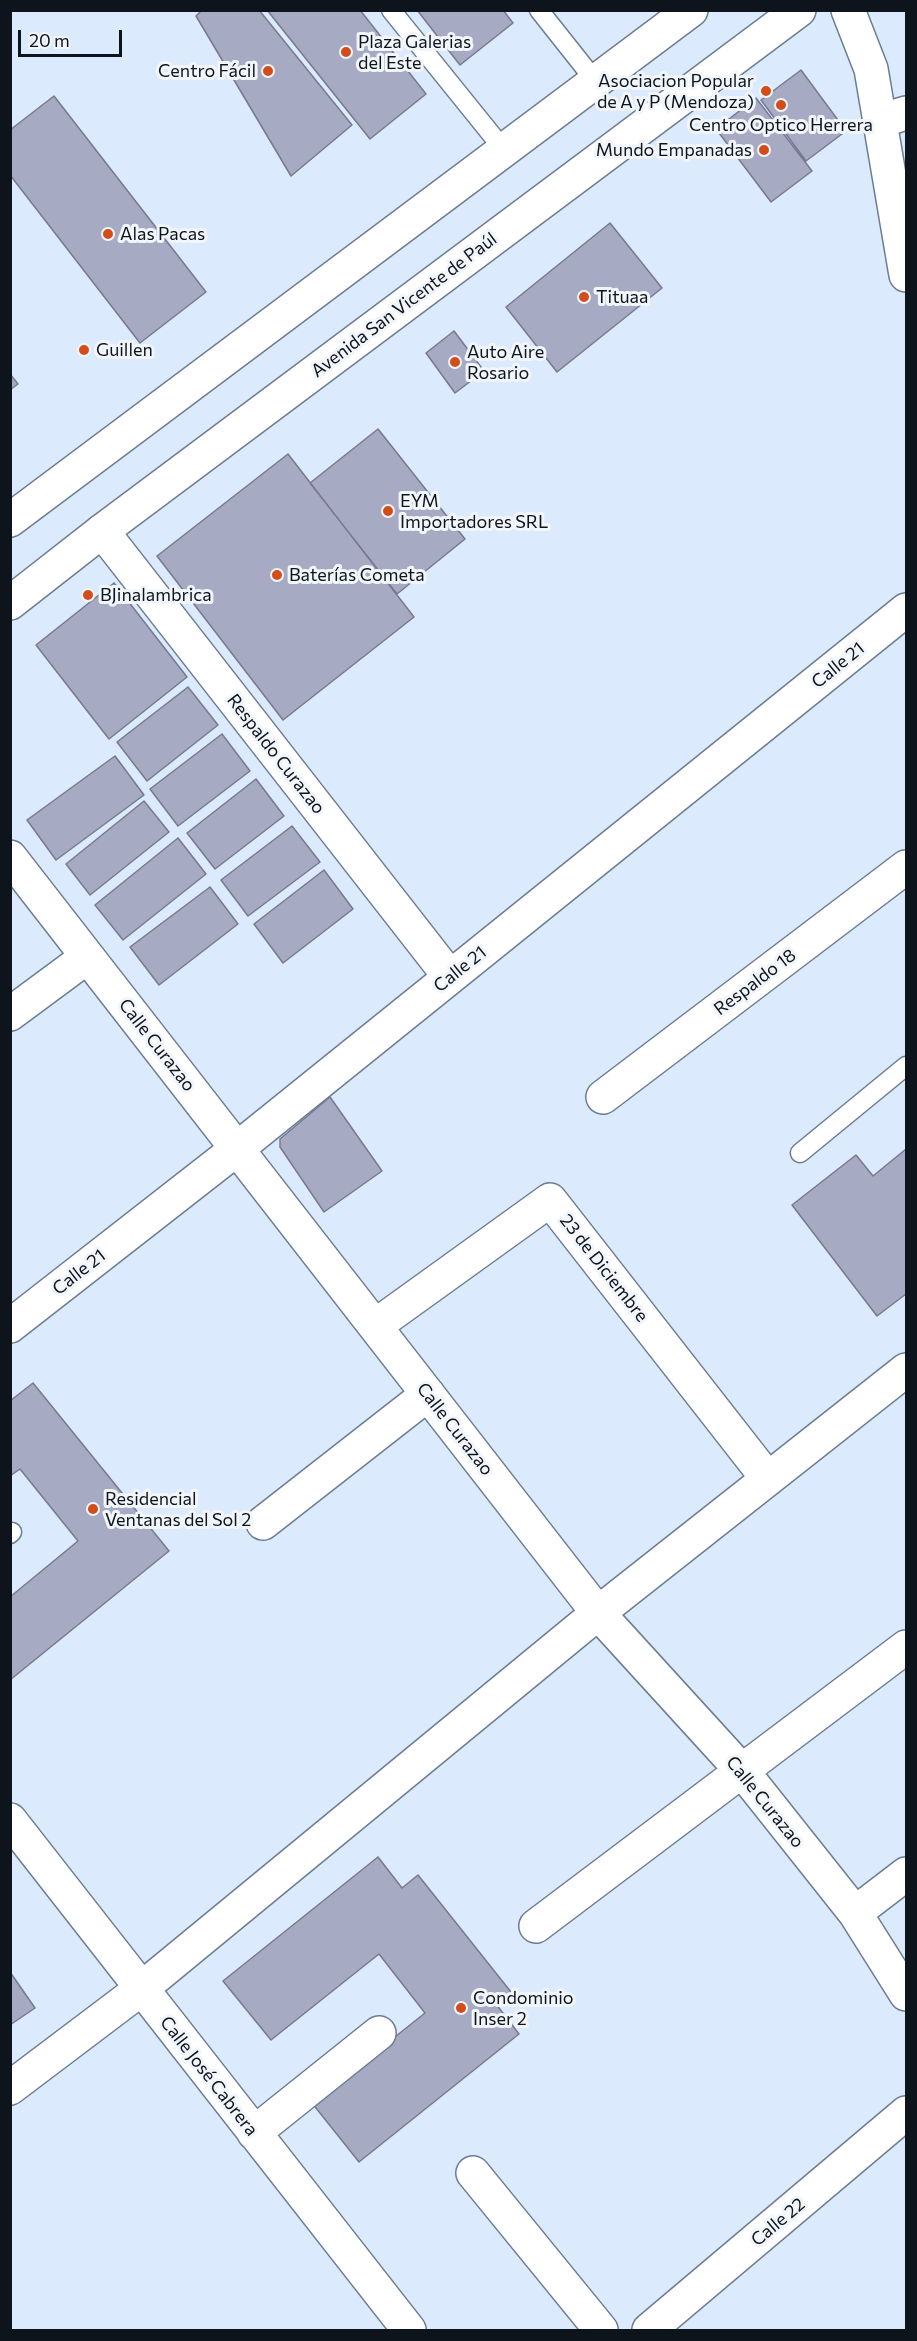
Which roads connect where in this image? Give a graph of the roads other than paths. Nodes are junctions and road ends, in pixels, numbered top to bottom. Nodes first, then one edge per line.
1 (392, 10) edge
2 (539, 10) edge
3 (691, 10) edge
4 (799, 10) edge
5 (848, 10) edge
6 (596, 82) junction
7 (893, 117) edge
8 (504, 150) junction
9 (906, 275) edge
10 (10, 520) edge
11 (102, 531) junction
12 (10, 603) edge
13 (906, 610) edge
14 (10, 857) edge
15 (906, 867) edge
16 (87, 957) junction
17 (450, 977) junction
18 (10, 1014) edge
19 (906, 1065) edge
20 (603, 1096) dead end
21 (238, 1148) junction
22 (800, 1153) dead end
23 (10, 1326) edge
24 (375, 1326) junction
25 (906, 1370) edge
26 (428, 1394) junction
27 (768, 1479) junction
28 (263, 1523) dead end
29 (598, 1612) junction
30 (906, 1647) edge
31 (743, 1772) junction
32 (10, 1820) edge
33 (906, 1874) edge
34 (855, 1913) junction
35 (536, 1926) dead end
36 (141, 1989) junction
37 (906, 1994) edge
38 (379, 2033) dead end
39 (10, 2088) edge
40 (906, 2113) edge
41 (254, 2133) junction
42 (473, 2173) dead end
43 (409, 2331) edge
44 (601, 2331) edge
45 (649, 2331) edge

1 - 8 lane
2 - 6 lane
3 - 6 street
4 - 11 street, Avenida San Vicente de Paúl
5 - 7 street
6 - 8 street
7 - 9 street
8 - 10 street
11 - 12 street, Avenida San Vicente de Paúl
11 - 17 street, Respaldo Curazao
13 - 17 street, Calle 21
14 - 16 street, Calle Curazao
15 - 20 street, Respaldo 18
16 - 18 street
16 - 21 street, Calle Curazao
17 - 21 street, Calle 21
19 - 22 lane
21 - 23 street, Calle 21
21 - 24 street, Calle Curazao
24 - 26 street, Calle Curazao
24 - 27 street, 23 de Diciembre
25 - 27 street
26 - 28 street
26 - 29 street, Calle Curazao
27 - 29 street
29 - 31 street, Calle Curazao
29 - 36 street
30 - 31 street
31 - 34 street, Calle Curazao
31 - 35 street
32 - 36 street, Calle José Cabrera
33 - 34 street
34 - 37 street, Calle Curazao
36 - 39 street
36 - 41 street, Calle José Cabrera
38 - 41 street
40 - 45 street, Calle 22
41 - 43 street, Calle José Cabrera
42 - 44 street

